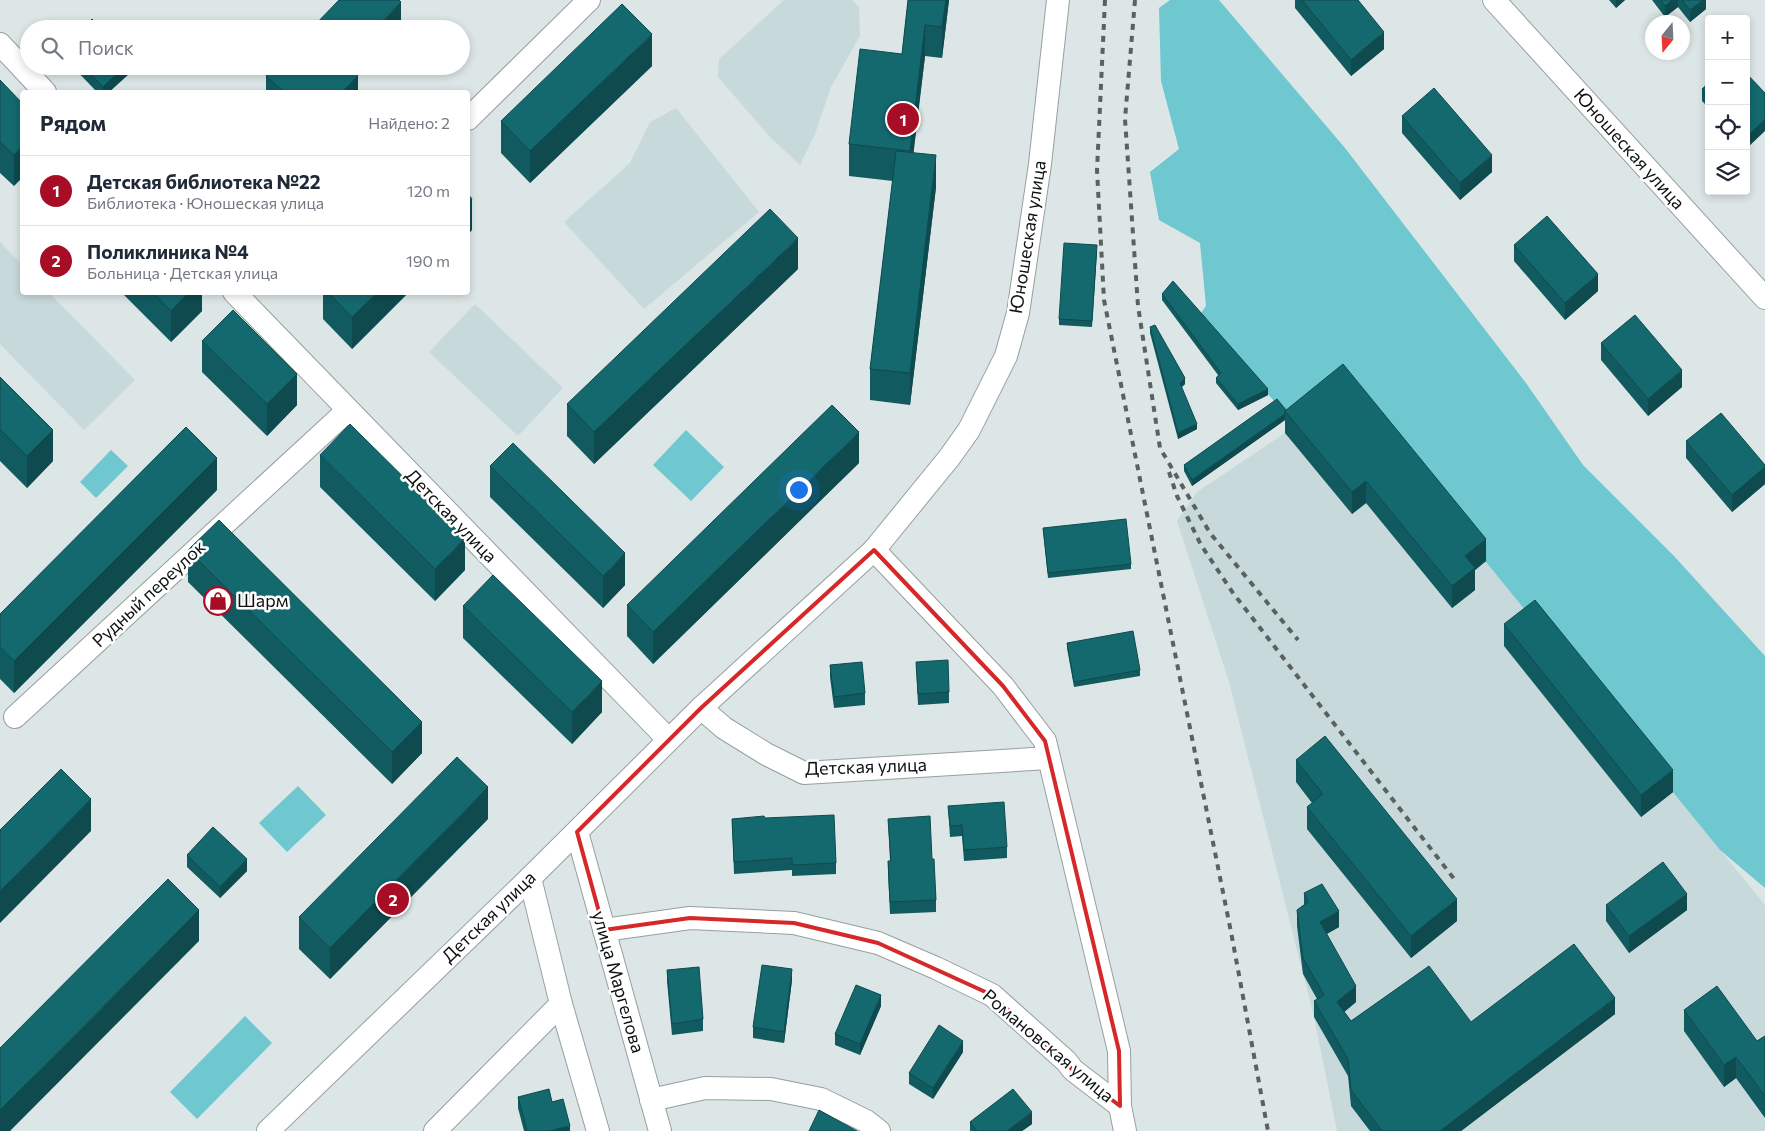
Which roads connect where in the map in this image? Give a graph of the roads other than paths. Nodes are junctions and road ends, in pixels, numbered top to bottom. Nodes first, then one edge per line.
1 (589, 0) edge
2 (1058, 0) edge
3 (1494, 0) edge
4 (0, 44) edge
5 (20, 65) edge
6 (29, 75) edge
7 (43, 90) edge
8 (470, 117) edge
9 (247, 296) edge
10 (1765, 298) edge
11 (348, 410) junction
12 (949, 458) joint
13 (874, 550) junction
14 (701, 708) junction
15 (16, 717) dead end
16 (668, 739) junction
17 (1049, 758) junction
18 (576, 832) junction
19 (530, 878) junction
20 (604, 930) junction
21 (561, 1004) junction
22 (651, 1100) junction
23 (1120, 1106) junction
24 (268, 1131) edge
25 (435, 1131) edge
26 (598, 1131) edge
27 (660, 1131) edge
28 (879, 1131) edge
29 (1126, 1131) edge

1 - 8 street
2 - 12 street, Юношеская улица
3 - 10 street, Юношеская улица
4 - 5 street
6 - 7 street
9 - 11 street, Детская улица
11 - 15 street, Рудный переулок
11 - 16 street, Детская улица
12 - 13 street, Детская улица
13 - 14 street, Детская улица
13 - 17 street
14 - 16 street, Детская улица
14 - 17 street, Детская улица
16 - 18 street, Детская улица
17 - 23 street
18 - 19 street, Детская улица
18 - 20 street, улица Маргелова
19 - 21 street
19 - 24 street, Детская улица
20 - 22 street, улица Маргелова
20 - 23 street, Романовская улица
21 - 25 street
21 - 26 street
22 - 27 street, улица Маргелова
22 - 28 street
23 - 29 street, Романовская улица

